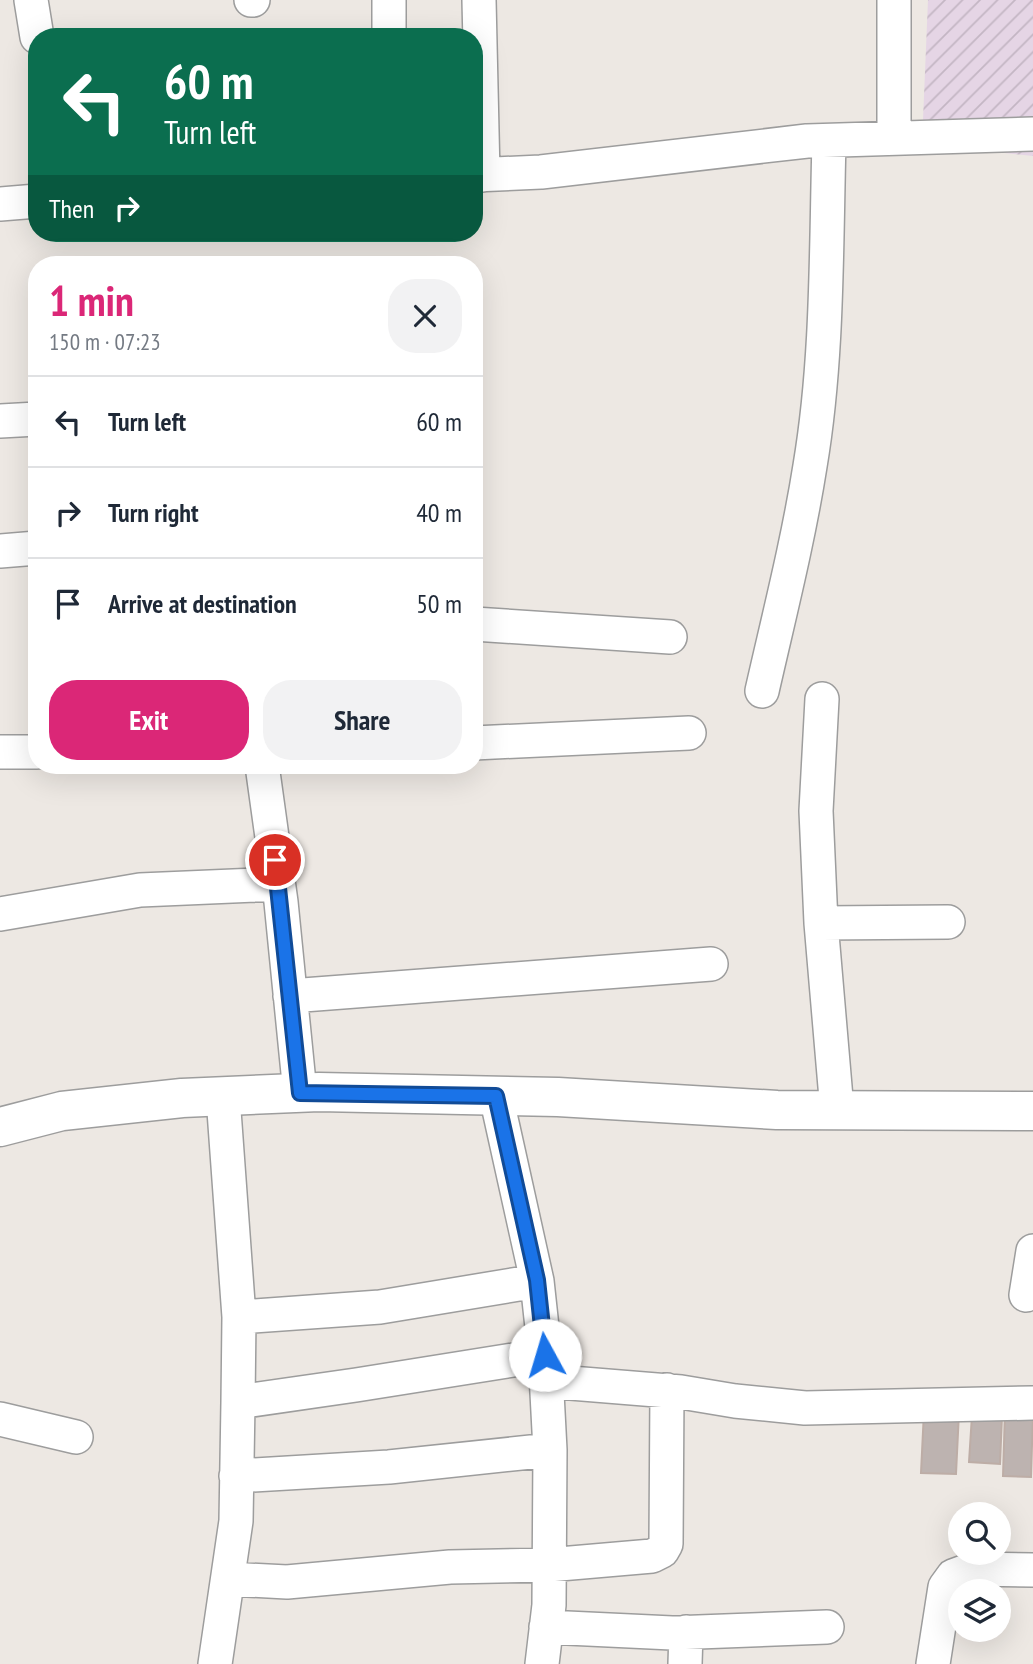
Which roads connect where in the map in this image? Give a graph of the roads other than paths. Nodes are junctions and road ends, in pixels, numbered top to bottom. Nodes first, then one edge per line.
1 (31, 0) edge
2 (389, 0) edge
3 (479, 0) edge
4 (894, 0) edge
5 (36, 28) edge
6 (389, 28) edge
7 (479, 28) edge
8 (1033, 134) edge
9 (894, 138) junction
10 (829, 141) junction
11 (483, 175) edge
12 (28, 202) edge
13 (0, 204) edge
14 (28, 419) edge
15 (0, 421) edge
16 (28, 549) edge
17 (0, 551) edge
18 (483, 625) edge
19 (670, 637) dead end
20 (762, 691) dead end
21 (822, 699) dead end
22 (689, 733) dead end
23 (483, 743) edge
24 (0, 752) edge
25 (28, 752) edge
26 (262, 774) edge
27 (278, 884) junction
28 (0, 914) edge
29 (948, 922) dead end
30 (821, 923) junction
31 (711, 964) dead end
32 (290, 996) junction
33 (300, 1093) junction
34 (496, 1096) junction
35 (223, 1097) junction
36 (837, 1110) junction
37 (1033, 1111) edge
38 (0, 1127) edge
39 (1033, 1251) edge
40 (537, 1280) junction
41 (1026, 1295) dead end
42 (239, 1317) junction
43 (546, 1368) junction
44 (667, 1390) junction
45 (238, 1402) junction
46 (1033, 1403) edge
47 (1, 1428) edge
48 (76, 1437) dead end
49 (550, 1450) junction
50 (236, 1476) junction
51 (548, 1565) junction
52 (1033, 1570) edge
53 (228, 1579) junction
54 (546, 1627) junction
55 (827, 1627) dead end
56 (686, 1648) edge
57 (215, 1664) edge
58 (542, 1664) edge
59 (933, 1664) edge

1 - 5 street
2 - 6 street
3 - 7 street
4 - 9 street
8 - 9 street
9 - 10 street
10 - 11 street
10 - 20 street
12 - 13 street
14 - 15 street
16 - 17 street
18 - 19 street
21 - 30 street
22 - 23 street
24 - 25 street
26 - 27 street
27 - 28 street
27 - 32 street
29 - 30 street
30 - 36 street
31 - 32 street
32 - 33 street
33 - 34 street
33 - 35 street
34 - 36 street
34 - 40 street
35 - 38 street
35 - 42 street
36 - 37 street
39 - 41 street
40 - 42 street
40 - 43 street
42 - 45 street
43 - 44 street
43 - 45 street
43 - 49 street
44 - 46 street
44 - 51 street
45 - 50 street
47 - 48 street
49 - 50 street
49 - 51 street
50 - 53 street
51 - 53 street
51 - 54 street
52 - 59 street
53 - 57 street
54 - 56 street
54 - 58 street
55 - 56 street

